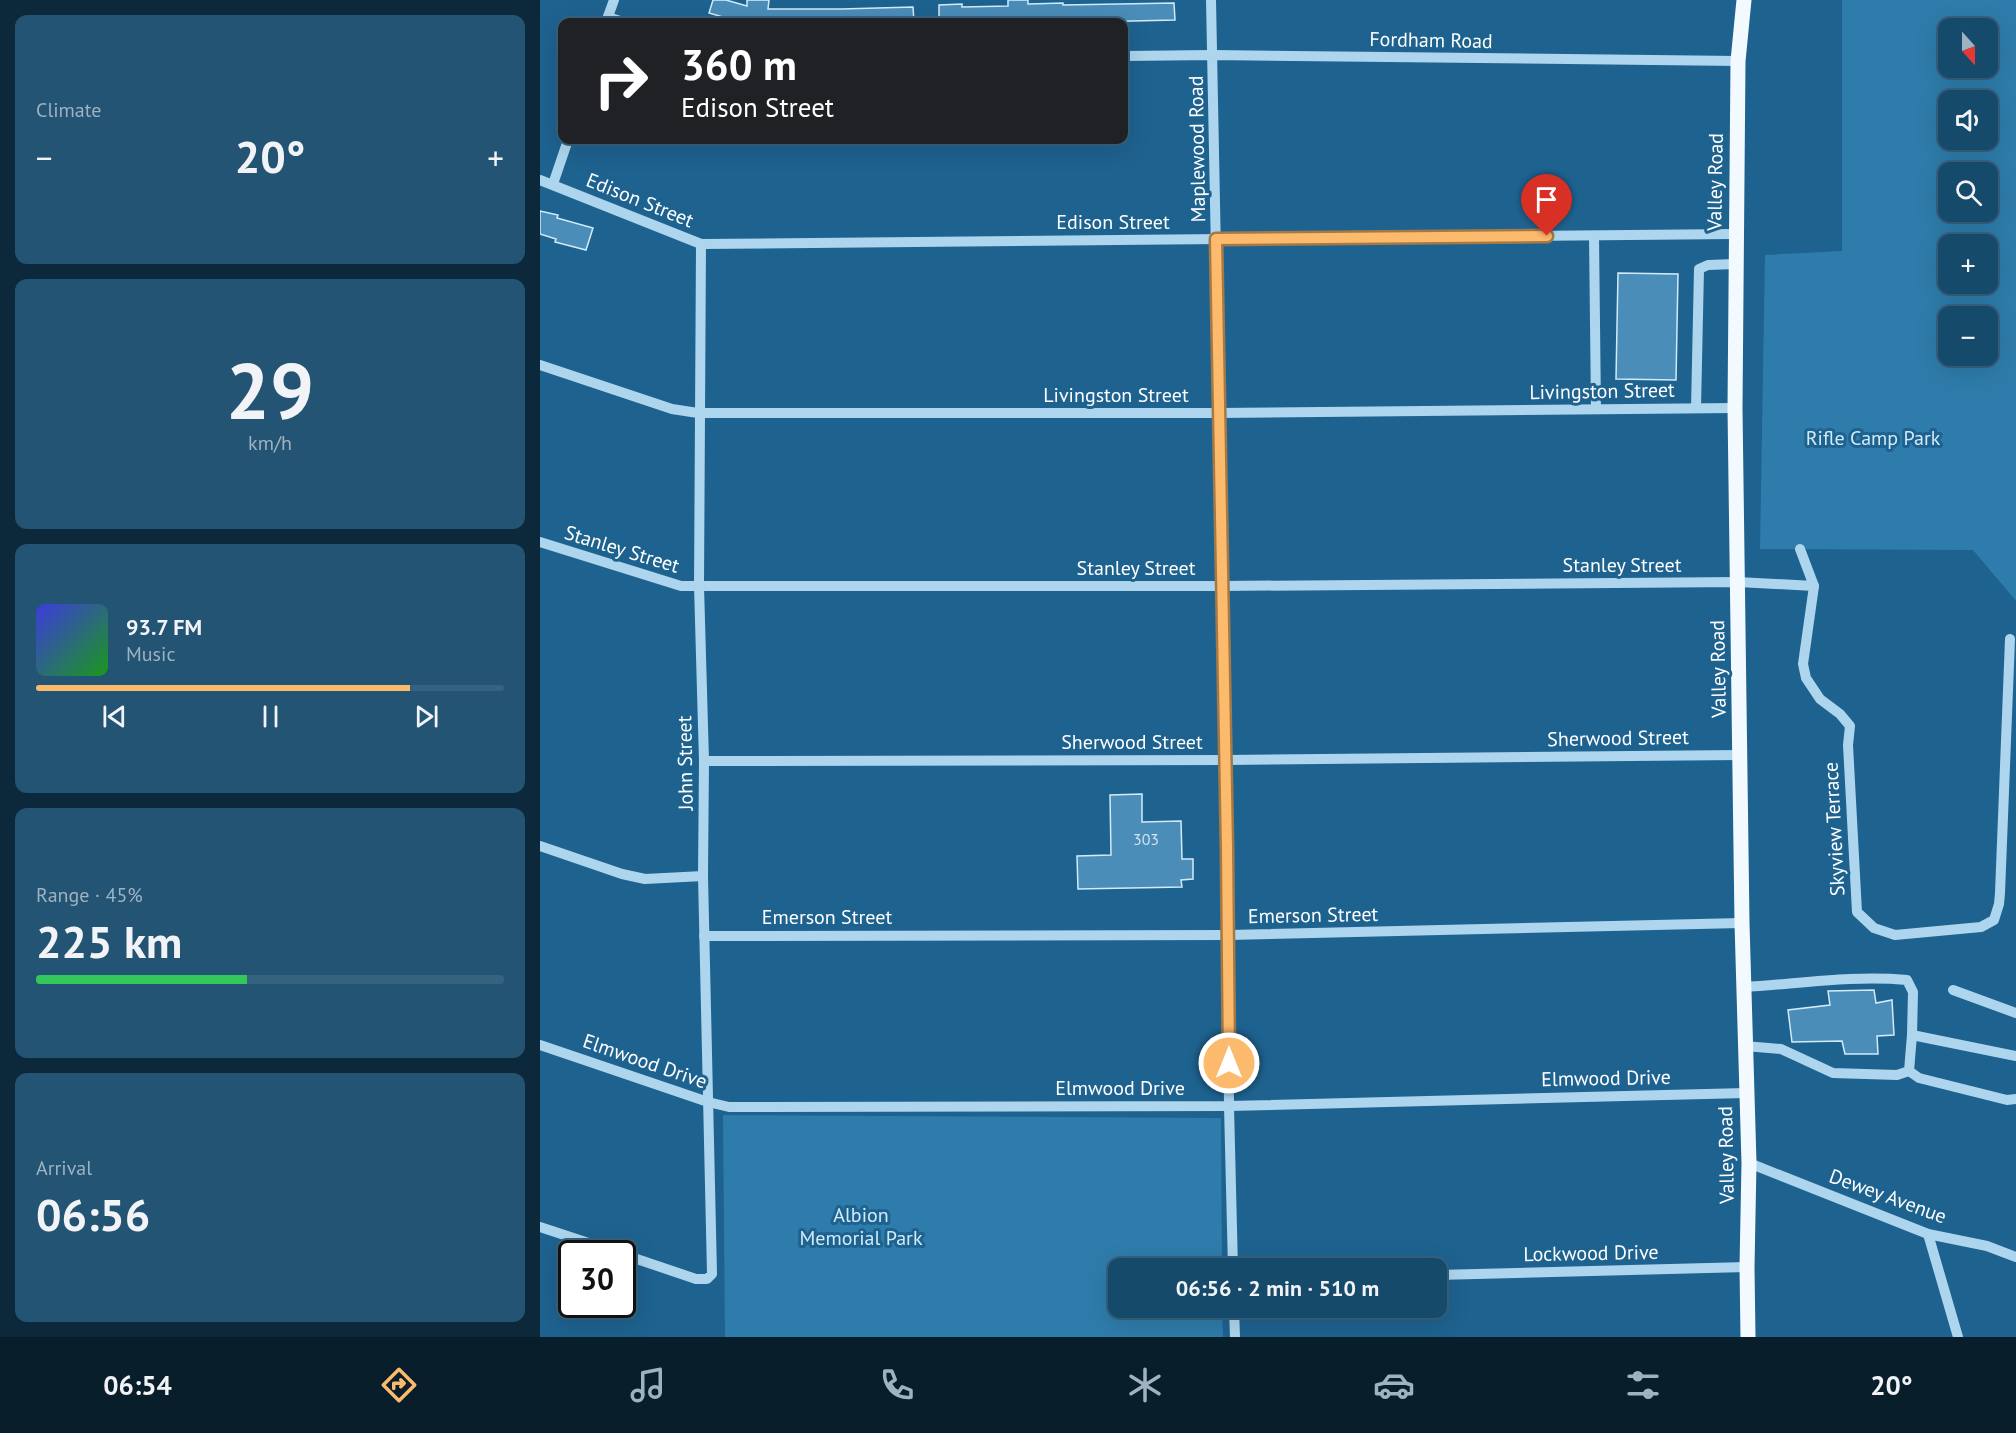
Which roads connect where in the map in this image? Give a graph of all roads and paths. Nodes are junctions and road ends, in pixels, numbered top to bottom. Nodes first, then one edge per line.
1 (614, 0) edge
2 (1211, 0) edge
3 (1744, 0) edge
4 (608, 18) edge
5 (1213, 55) junction
6 (1128, 56) edge
7 (1738, 61) junction
8 (567, 144) edge
9 (540, 180) edge
10 (553, 184) junction
11 (1735, 234) junction
12 (1594, 236) junction
13 (1216, 239) junction
14 (701, 244) junction
15 (1735, 264) junction
16 (540, 365) edge
17 (1696, 408) junction
18 (1736, 408) junction
19 (1596, 409) junction
20 (698, 413) junction
21 (1218, 413) junction
22 (540, 542) edge
23 (1800, 549) dead end
24 (1738, 582) junction
25 (699, 586) junction
26 (1222, 586) junction
27 (1814, 586) junction
28 (2010, 639) dead end
29 (1740, 755) junction
30 (1226, 760) junction
31 (704, 761) junction
32 (540, 846) edge
33 (703, 876) junction
34 (1742, 923) junction
35 (1229, 935) junction
36 (704, 936) junction
37 (1744, 987) junction
38 (1953, 990) dead end
39 (2016, 1014) edge
40 (1912, 1035) junction
41 (540, 1045) edge
42 (1745, 1046) junction
43 (2016, 1056) edge
44 (1909, 1071) junction
45 (1746, 1093) junction
46 (2016, 1099) edge
47 (708, 1102) junction
48 (1229, 1106) junction
49 (1749, 1163) junction
50 (540, 1227) edge
51 (1928, 1234) junction
52 (579, 1240) edge
53 (2016, 1257) edge
54 (1233, 1258) edge
55 (636, 1259) edge
56 (1747, 1267) junction
57 (1447, 1275) edge
58 (1234, 1318) edge
59 (1235, 1337) edge
60 (1748, 1337) edge
61 (1958, 1337) edge

1 - 4 street
2 - 5 street, Maplewood Road
3 - 7 main road, Valley Road
5 - 6 street, Fordham Road
5 - 7 street, Fordham Road
5 - 13 street, Maplewood Road
7 - 11 main road, Valley Road
8 - 10 street
9 - 10 street, Edison Street
10 - 14 street, Edison Street
11 - 12 street, Edison Street
11 - 15 main road, Valley Road
12 - 13 street, Edison Street
12 - 19 street
13 - 14 street, Edison Street
13 - 21 street, Maplewood Road
14 - 20 street, John Street
15 - 17 street
15 - 18 main road, Valley Road
16 - 20 street, Livingston Street
17 - 18 street, Livingston Street
17 - 19 street, Livingston Street
18 - 24 main road, Valley Road
19 - 21 street, Livingston Street
20 - 21 street, Livingston Street
20 - 25 street, John Street
21 - 26 street, Maplewood Road
22 - 25 street, Stanley Street
23 - 27 street, Skyview Terrace
24 - 26 street, Stanley Street
24 - 27 street
24 - 29 main road, Valley Road
25 - 26 street, Stanley Street
25 - 31 street, John Street
26 - 30 street, Maplewood Road
27 - 28 street, Skyview Terrace
29 - 30 street, Sherwood Street
29 - 34 main road, Valley Road
30 - 31 street, Sherwood Street
30 - 35 street, Maplewood Road
31 - 33 street, John Street
32 - 33 street
33 - 36 street, John Street
34 - 35 street, Emerson Street
34 - 37 main road, Valley Road
35 - 36 street, Emerson Street
35 - 48 street, Maplewood Road
36 - 47 street, John Street
37 - 40 street
37 - 42 main road, Valley Road
38 - 39 street
40 - 43 street
40 - 44 street
41 - 47 street, Elmwood Drive
42 - 44 street
42 - 45 main road, Valley Road
44 - 46 street
45 - 48 street, Elmwood Drive
45 - 49 main road, Valley Road
47 - 48 street, Elmwood Drive
47 - 55 street, John Street
48 - 54 street, Maplewood Road
49 - 51 street, Dewey Avenue
49 - 56 main road, Valley Road
50 - 52 street
51 - 53 street, Dewey Avenue
51 - 61 street
56 - 57 street, Lockwood Drive
56 - 60 main road, Valley Road
58 - 59 street

